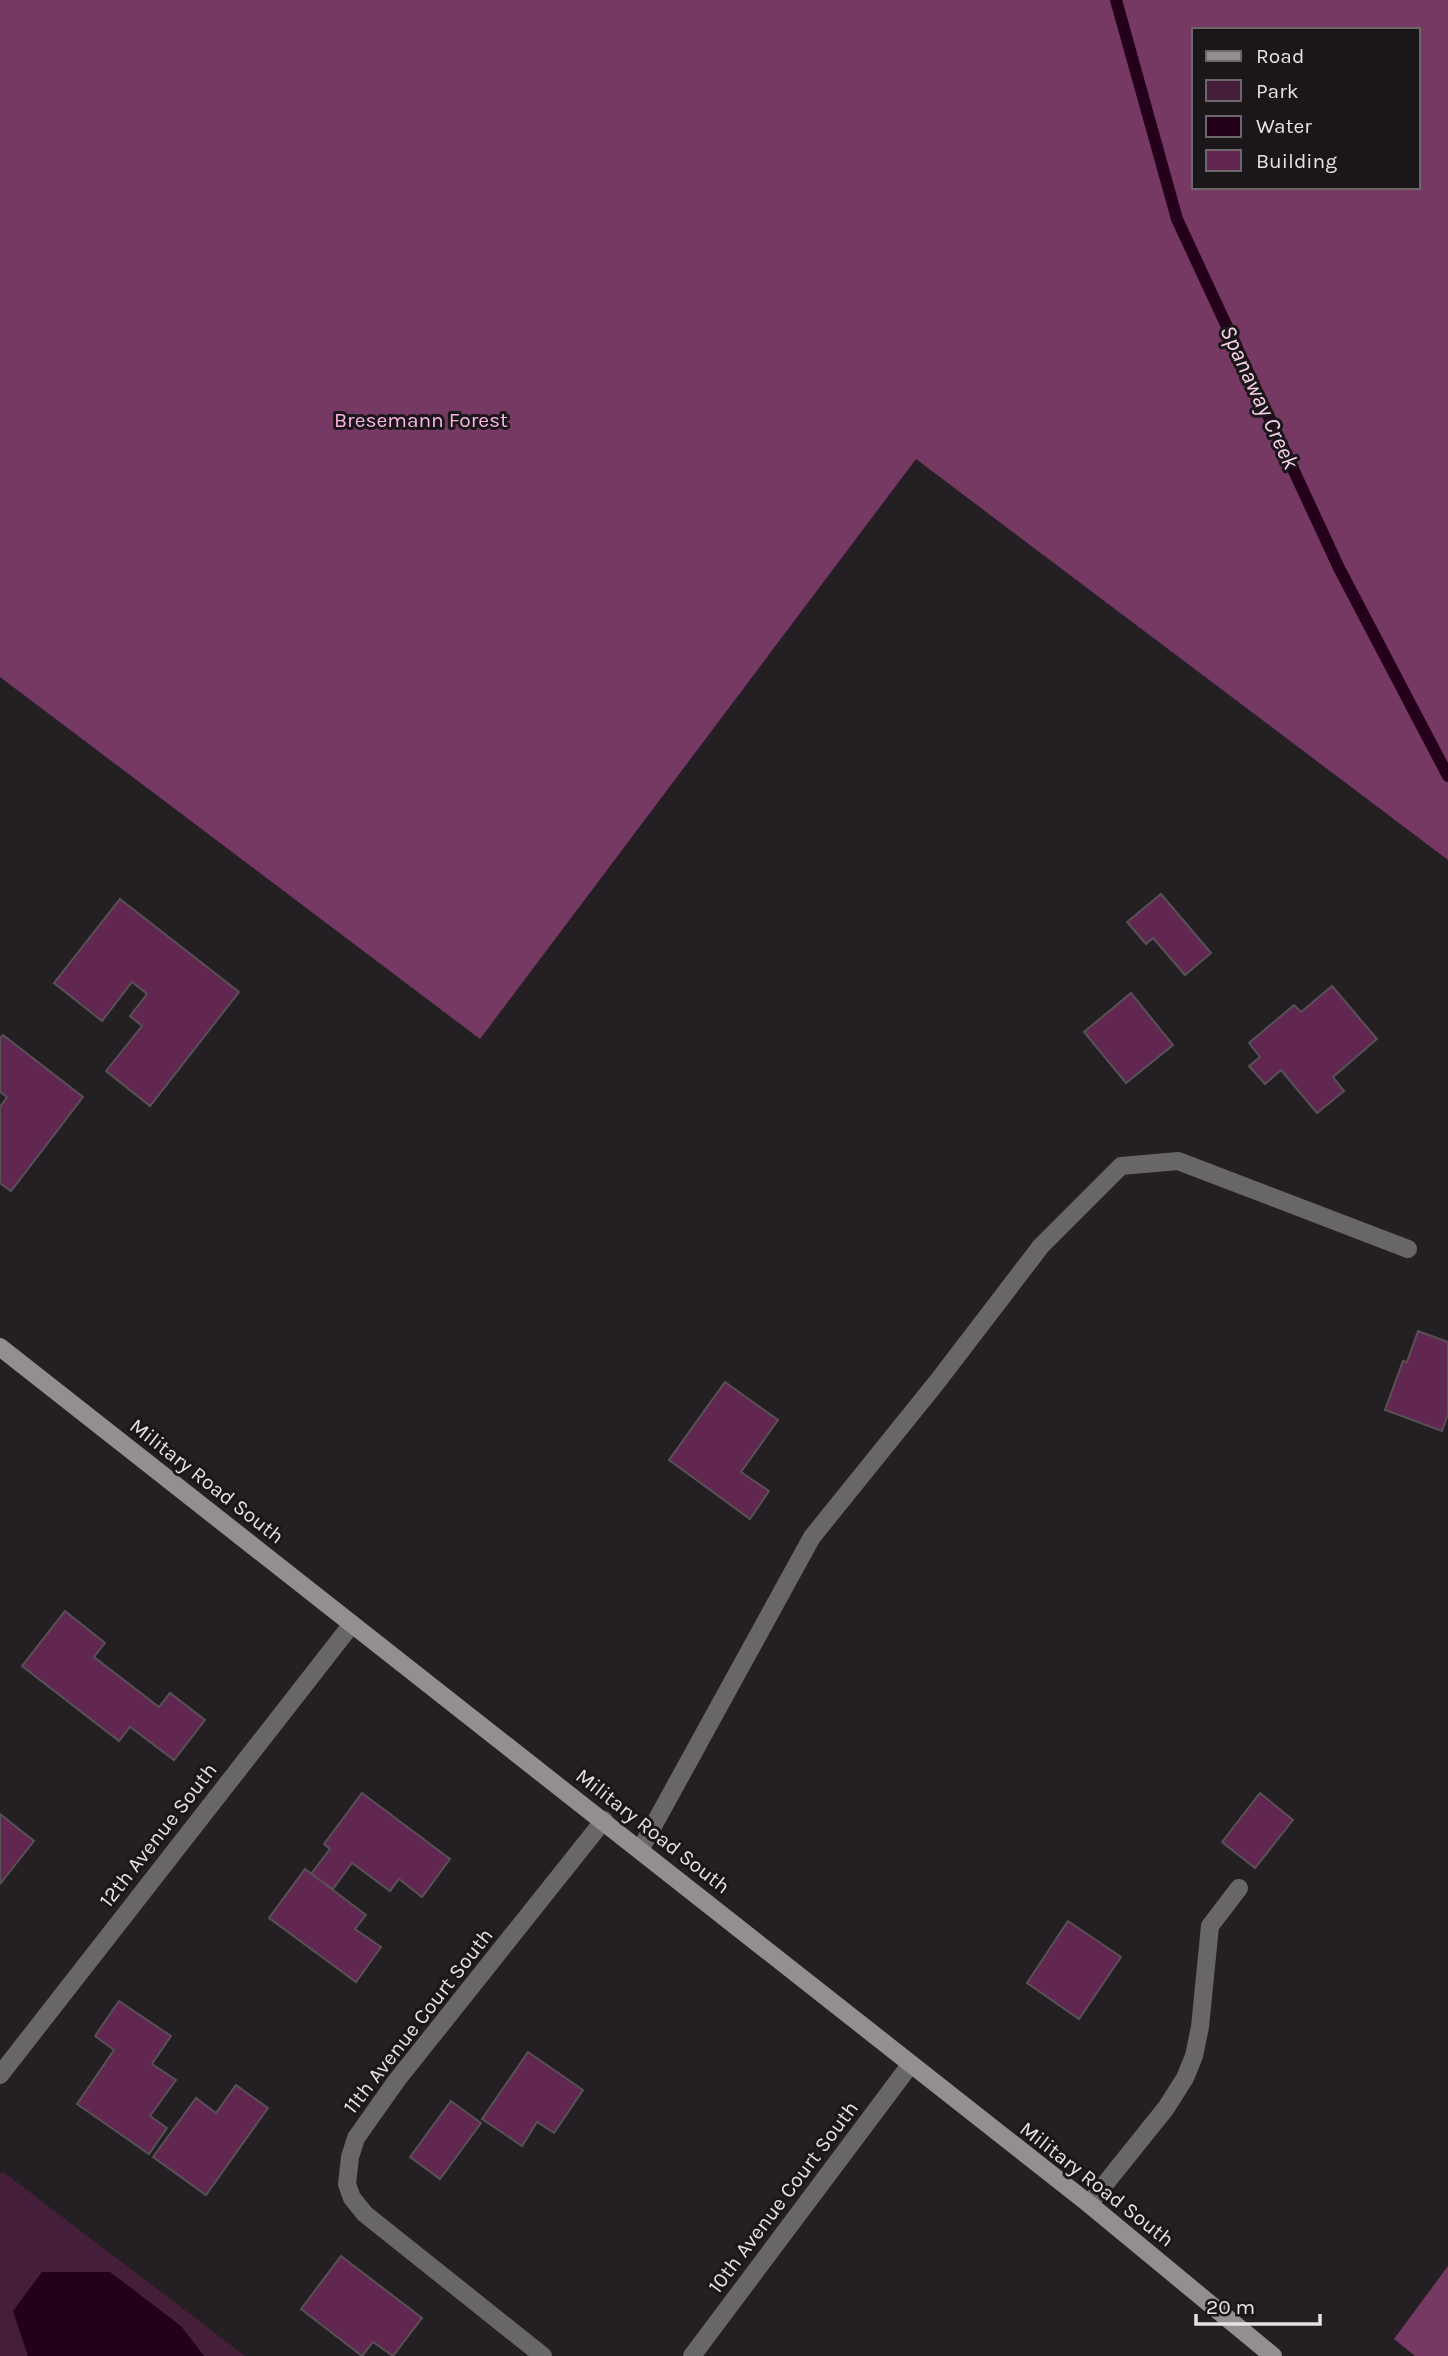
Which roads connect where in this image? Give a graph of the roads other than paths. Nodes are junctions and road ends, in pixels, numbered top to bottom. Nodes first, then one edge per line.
1 (1408, 1249) dead end
2 (0, 1347) edge
3 (352, 1624) junction
4 (604, 1821) junction
5 (640, 1850) junction
6 (1239, 1888) dead end
7 (910, 2065) junction
8 (0, 2075) edge
9 (1089, 2204) junction
10 (543, 2356) edge
11 (692, 2356) edge
12 (1273, 2356) edge

1 - 5 street
2 - 3 main road, Military Road South
3 - 4 main road, Military Road South
3 - 8 street, 12th Avenue South
4 - 5 main road, Military Road South
4 - 10 street, 11th Avenue Court South
5 - 7 main road, Military Road South
6 - 9 street
7 - 9 main road, Military Road South
7 - 11 street, 10th Avenue Court South
9 - 12 main road, Military Road South

